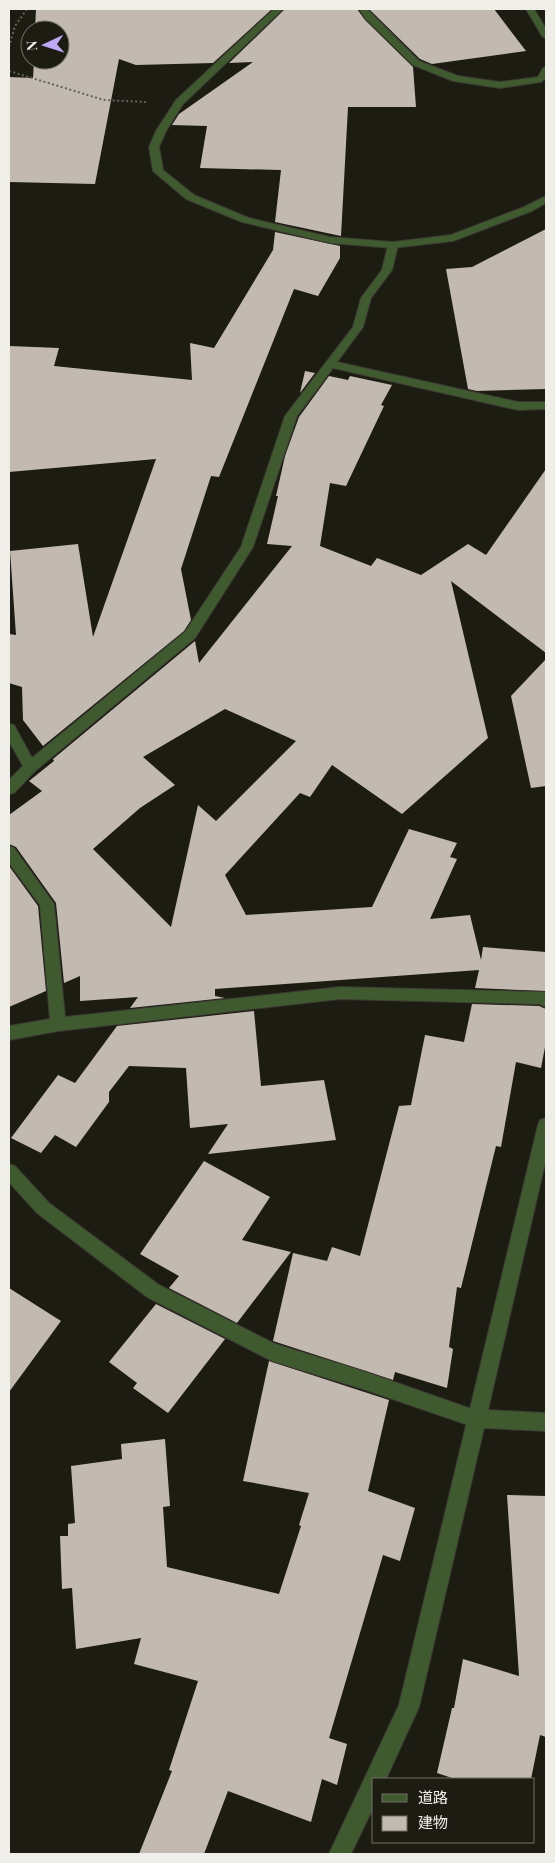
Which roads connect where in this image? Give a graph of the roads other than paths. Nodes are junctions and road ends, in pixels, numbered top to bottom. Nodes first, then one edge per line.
1 (279, 9) edge
2 (363, 9) edge
3 (530, 9) edge
4 (546, 36) edge
5 (546, 70) edge
6 (546, 199) edge
7 (393, 245) junction
8 (331, 364) junction
9 (546, 406) edge
10 (9, 729) edge
11 (30, 766) junction
12 (9, 789) edge
13 (9, 852) edge
14 (546, 1001) edge
15 (58, 1024) junction
16 (9, 1033) edge
17 (546, 1125) edge
18 (9, 1171) edge
19 (477, 1419) junction
20 (546, 1422) edge
21 (375, 1778) edge
22 (372, 1785) edge
23 (340, 1854) edge

1 - 7 street
2 - 5 street
3 - 4 street
6 - 7 street
7 - 8 street
8 - 9 street
8 - 11 street
10 - 11 street
11 - 12 street
13 - 15 street
14 - 15 street
15 - 16 street
17 - 19 street
18 - 19 street
19 - 20 street
19 - 21 street
22 - 23 street

